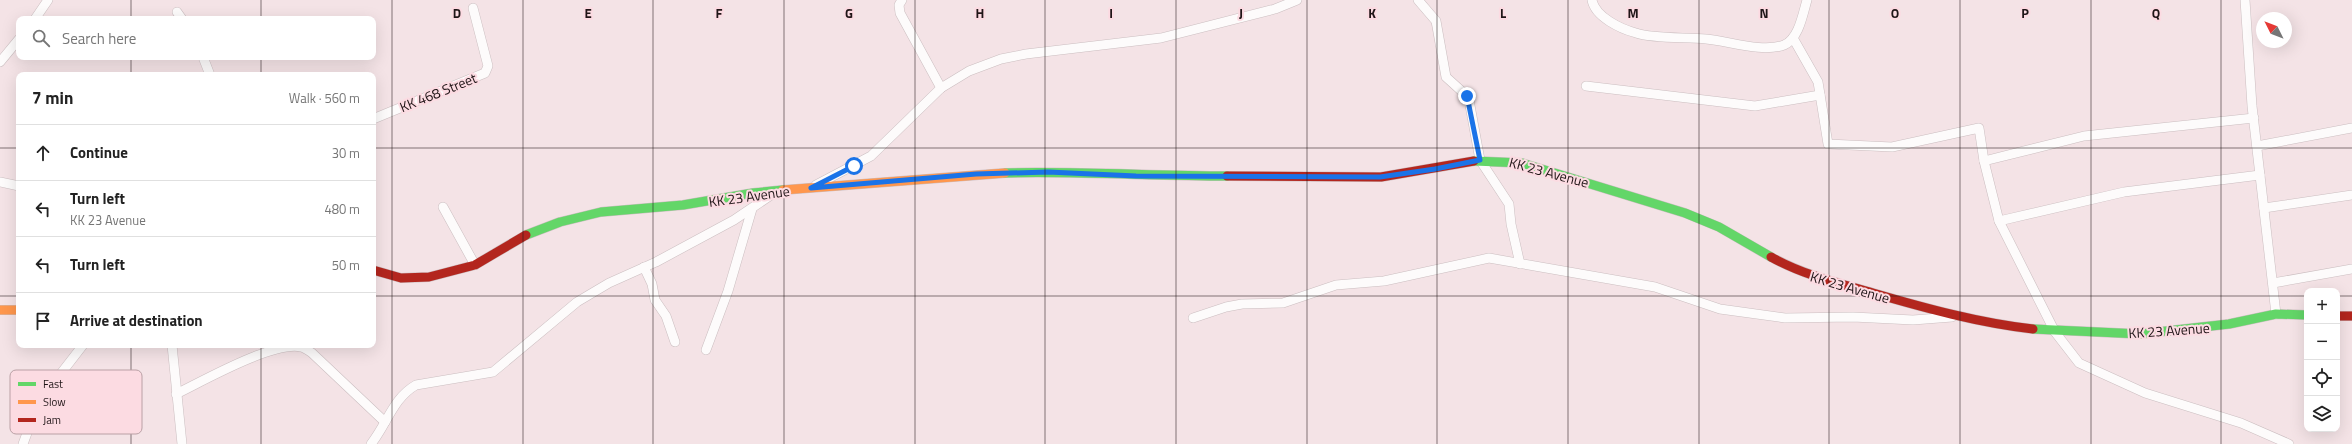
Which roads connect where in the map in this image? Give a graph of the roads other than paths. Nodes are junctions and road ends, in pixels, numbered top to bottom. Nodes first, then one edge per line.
1 (48, 0) edge
2 (902, 0) edge
3 (1298, 0) edge
4 (1418, 0) edge
5 (1592, 0) edge
6 (1807, 0) edge
7 (2245, 0) edge
8 (473, 8) dead end
9 (37, 16) edge
10 (1793, 38) junction
11 (16, 43) edge
12 (204, 60) edge
13 (0, 62) edge
14 (209, 72) edge
15 (1586, 86) dead end
16 (941, 88) junction
17 (1820, 94) junction
18 (376, 117) edge
19 (2254, 118) junction
20 (2352, 128) edge
21 (2257, 146) junction
22 (1480, 160) junction
23 (1984, 161) junction
24 (2260, 175) junction
25 (0, 182) edge
26 (16, 185) edge
27 (811, 188) junction
28 (776, 191) junction
29 (2352, 195) edge
30 (443, 207) dead end
31 (2264, 208) junction
32 (752, 209) junction
33 (1999, 221) junction
34 (1520, 264) junction
35 (475, 265) junction
36 (644, 268) junction
37 (2352, 269) edge
38 (376, 271) edge
39 (2273, 283) junction
40 (0, 310) edge
41 (16, 310) edge
42 (2276, 314) junction
43 (2304, 315) edge
44 (1961, 316) junction
45 (2340, 316) edge
46 (2352, 316) edge
47 (1193, 318) dead end
48 (2055, 332) junction
49 (675, 342) dead end
50 (82, 348) edge
51 (172, 348) edge
52 (283, 348) edge
53 (303, 348) edge
54 (706, 350) dead end
55 (64, 370) edge
56 (176, 394) junction
57 (385, 422) junction
58 (27, 434) edge
59 (23, 444) edge
60 (182, 444) edge
61 (371, 444) edge
62 (2289, 444) edge

1 - 9 street
2 - 16 street
3 - 16 street
4 - 22 street
5 - 10 street
6 - 10 street
7 - 19 street
8 - 18 street, KK 468 Street
10 - 17 street
11 - 13 street
12 - 14 street
15 - 17 street
16 - 27 street
17 - 23 street
19 - 21 street
19 - 23 street
20 - 21 street
21 - 24 street
22 - 27 main road, KK 23 Avenue
22 - 34 street
22 - 44 main road, KK 23 Avenue
23 - 33 street
24 - 31 street
24 - 33 street
25 - 26 street
27 - 28 main road, KK 23 Avenue
28 - 32 street
28 - 35 main road, KK 23 Avenue
29 - 31 street
30 - 35 street
31 - 39 street
32 - 36 street
32 - 54 street
33 - 48 street
34 - 44 street
34 - 47 street
35 - 38 main road, KK 23 Avenue
36 - 49 street
36 - 57 street
37 - 39 street
39 - 42 street
40 - 41 main road
42 - 43 main road, KK 23 Avenue
42 - 48 main road, KK 23 Avenue
44 - 48 main road, KK 23 Avenue
45 - 46 main road
48 - 62 street
50 - 55 street
51 - 56 street
52 - 56 street
53 - 57 street
56 - 60 street
57 - 61 street
58 - 59 street

